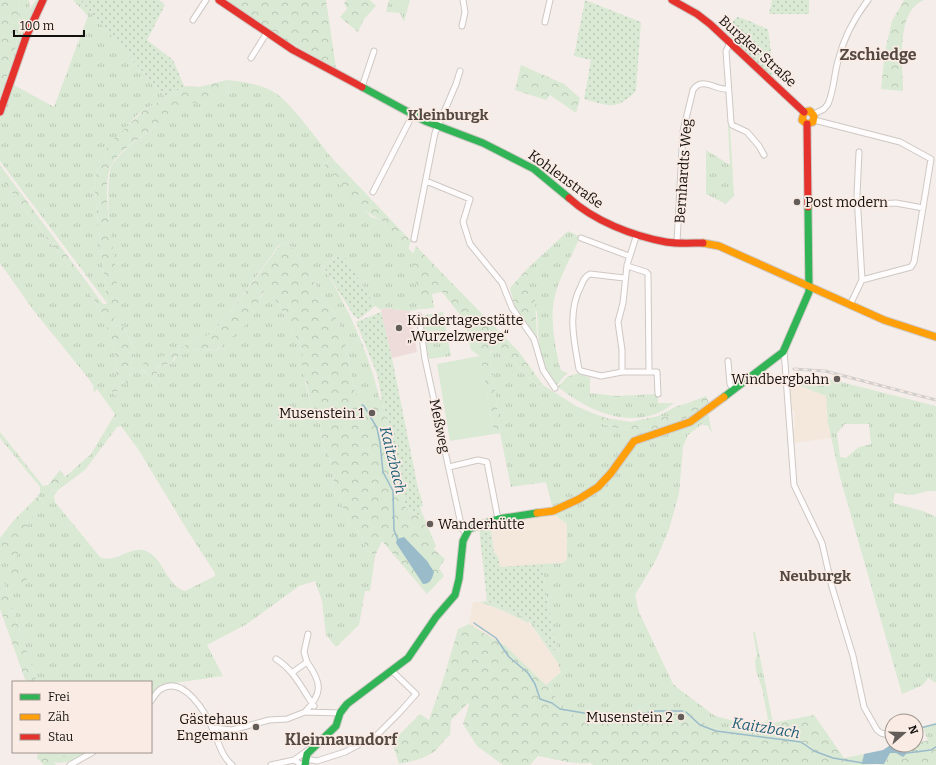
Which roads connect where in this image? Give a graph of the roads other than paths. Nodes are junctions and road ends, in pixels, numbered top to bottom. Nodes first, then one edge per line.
1 (43, 0) edge
2 (206, 0) edge
3 (219, 0) edge
4 (464, 0) edge
5 (550, 0) edge
6 (672, 0) edge
7 (868, 0) edge
8 (193, 20) dead end
9 (545, 22) dead end
10 (462, 26) dead end
11 (266, 34) junction
12 (730, 43) junction
13 (374, 51) dead end
14 (251, 58) dead end
15 (460, 71) dead end
16 (362, 87) junction
17 (727, 89) junction
18 (0, 112) edge
19 (804, 112) junction
20 (413, 114) junction
21 (814, 117) junction
22 (807, 124) junction
23 (438, 126) junction
24 (859, 152) dead end
25 (764, 156) dead end
26 (426, 181) junction
27 (373, 192) dead end
28 (858, 205) junction
29 (923, 208) junction
30 (637, 234) junction
31 (581, 238) dead end
32 (414, 239) dead end
33 (677, 242) junction
34 (629, 256) junction
35 (627, 266) junction
36 (624, 278) junction
37 (862, 280) junction
38 (809, 286) junction
39 (850, 305) junction
40 (419, 316) dead end
41 (936, 337) edge
42 (784, 350) junction
43 (728, 361) dead end
44 (622, 372) junction
45 (649, 372) junction
46 (555, 388) dead end
47 (733, 389) junction
48 (658, 394) dead end
49 (449, 467) junction
50 (498, 519) junction
51 (466, 533) junction
52 (308, 634) dead end
53 (276, 658) dead end
54 (307, 662) junction
55 (392, 671) junction
56 (293, 672) junction
57 (152, 700) edge
58 (312, 704) junction
59 (304, 712) junction
60 (317, 712) junction
61 (340, 713) junction
62 (213, 728) junction
63 (884, 734) edge
64 (310, 749) junction
65 (92, 753) edge
66 (294, 760) junction
67 (78, 763) edge
68 (304, 763) edge
69 (70, 765) edge
70 (232, 765) edge
71 (271, 765) edge

1 - 18 street
2 - 8 street
3 - 11 street, Kohlenstraße
4 - 10 street
5 - 9 street
6 - 12 street, Burgker Straße
7 - 21 street
11 - 14 street
11 - 16 street, Kohlenstraße
12 - 17 street
12 - 19 street, Burgker Straße
13 - 16 street
15 - 23 street
16 - 20 street, Kohlenstraße
17 - 25 street
17 - 33 street, Bernhardts Weg
19 - 21 street
19 - 22 street
20 - 23 street, Kohlenstraße
20 - 27 street
21 - 22 street
21 - 29 street
22 - 38 street
23 - 26 street
23 - 30 street, Kohlenstraße
24 - 28 street
26 - 32 street
26 - 46 street
28 - 29 street
28 - 37 street
29 - 37 street
30 - 33 street, Kohlenstraße
30 - 34 street
31 - 34 street
33 - 38 street, Kohlenstraße
34 - 35 street
35 - 36 street
35 - 45 street
36 - 44 street
36 - 44 street
37 - 39 street
38 - 39 street, Kohlenstraße
38 - 42 street
39 - 41 street, Kohlenstraße
40 - 49 street, Meßweg
42 - 47 street
42 - 63 street
43 - 47 street
44 - 45 street
45 - 48 street
47 - 50 street
49 - 50 street
49 - 51 street, Meßweg
50 - 51 street
51 - 55 street
52 - 54 street
53 - 56 street
54 - 56 street
54 - 58 street
55 - 61 street
55 - 68 street
56 - 58 street
57 - 62 street
58 - 59 street
58 - 60 street
59 - 60 street
59 - 62 street
60 - 61 street
61 - 64 street
62 - 70 street
64 - 66 street
64 - 68 street
65 - 67 street
66 - 68 street
66 - 71 street
67 - 69 street

